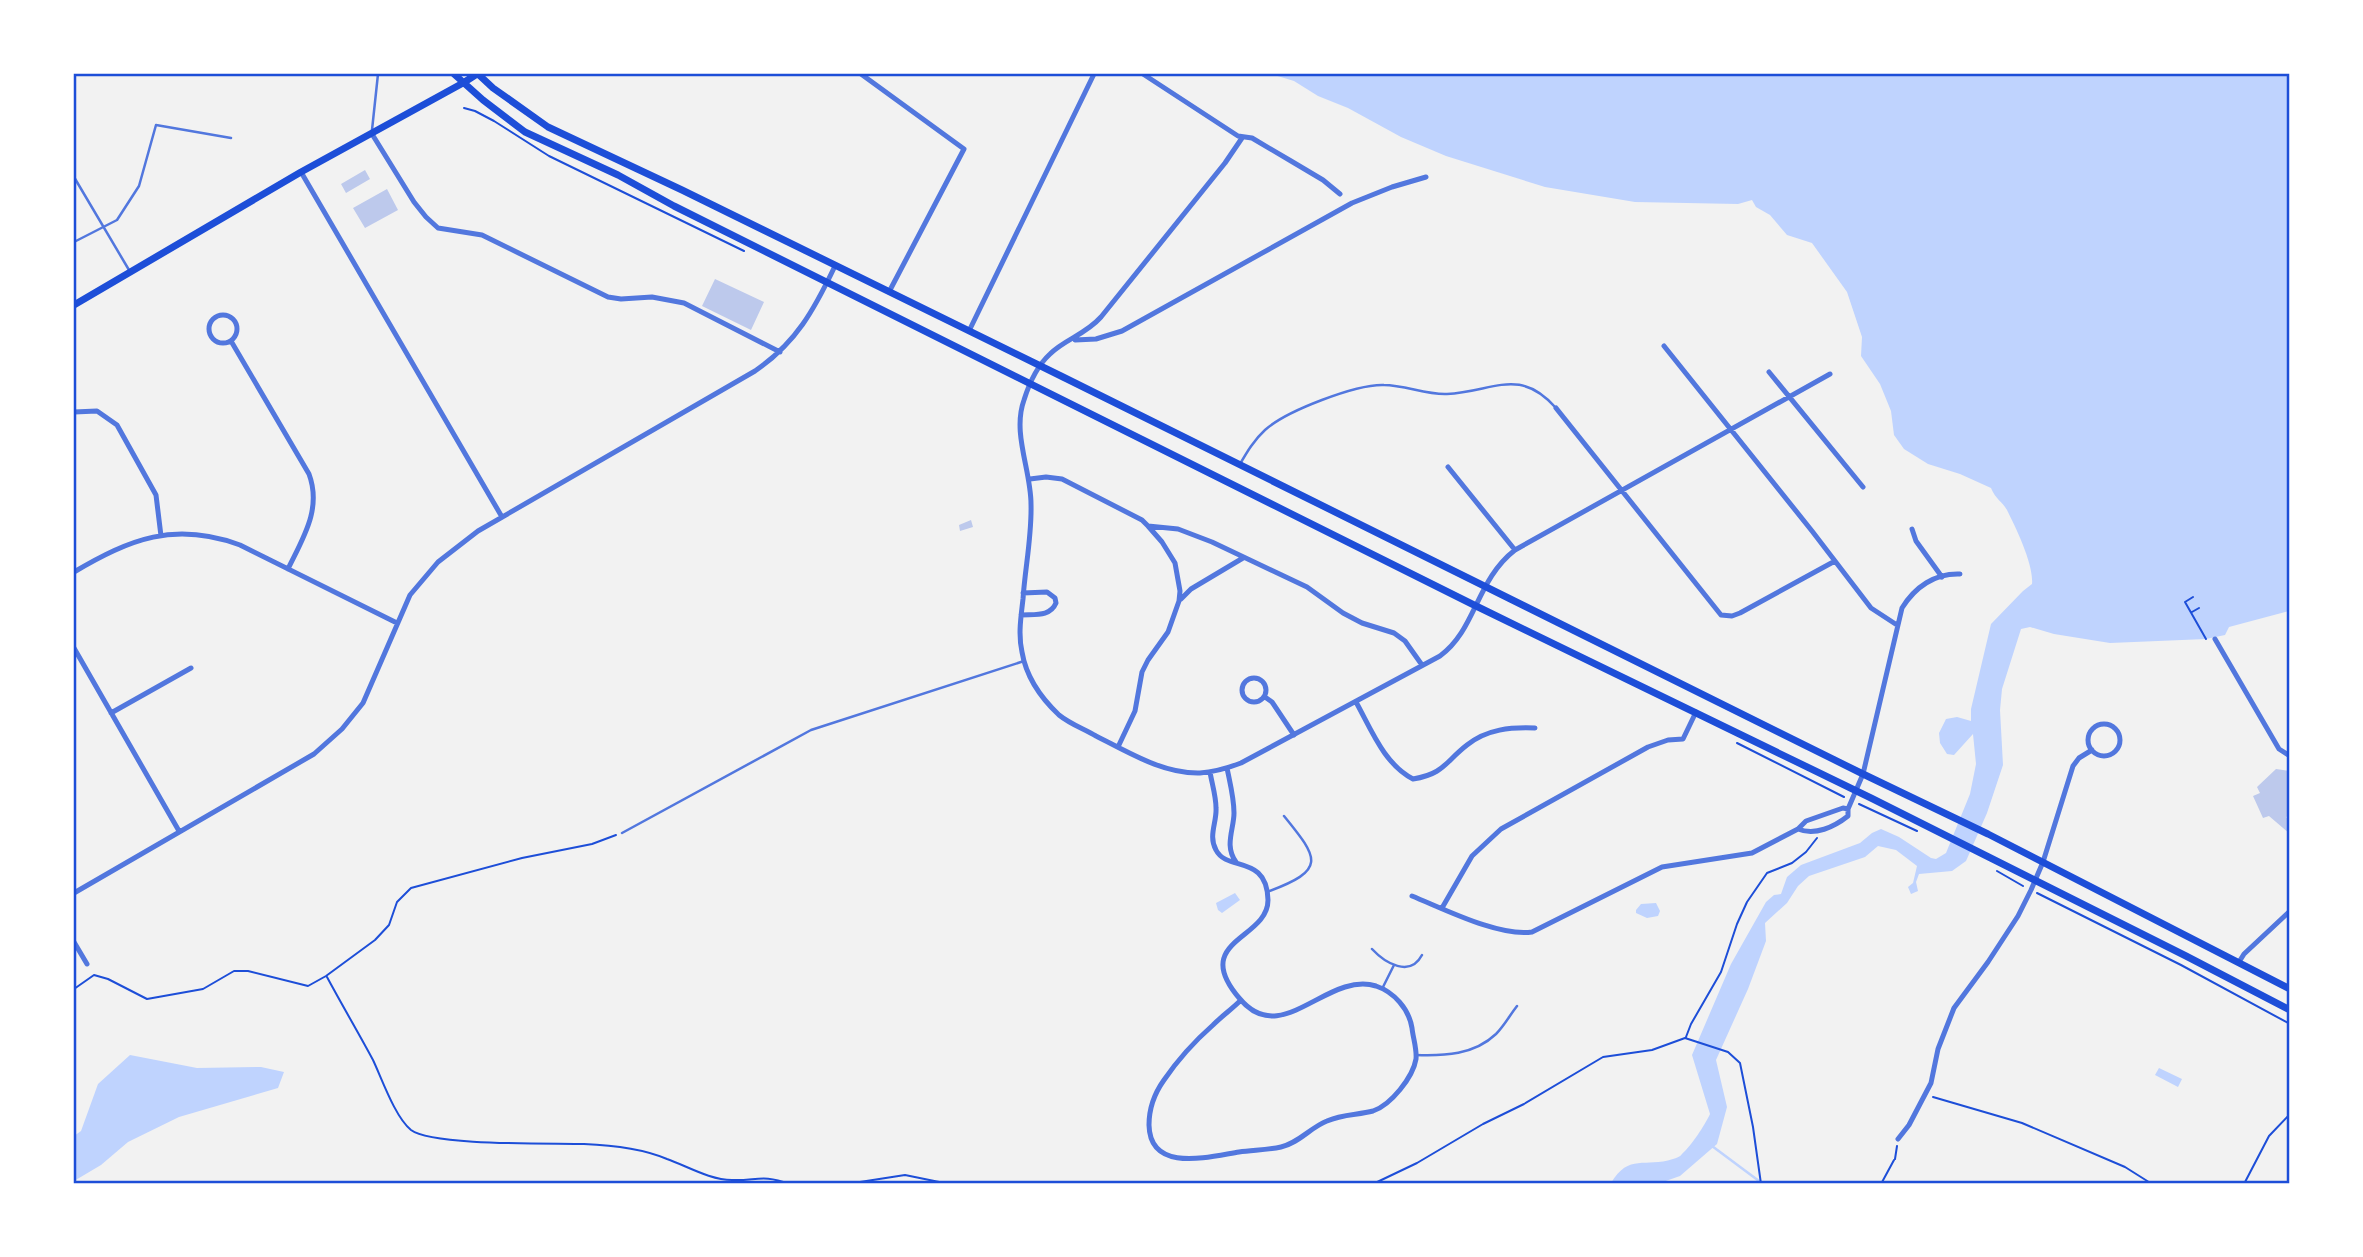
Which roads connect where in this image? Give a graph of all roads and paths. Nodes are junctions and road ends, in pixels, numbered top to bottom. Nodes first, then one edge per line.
1 (378, 74) edge
2 (454, 74) edge
3 (477, 74) edge
4 (861, 74) edge
5 (1094, 74) edge
6 (1143, 74) edge
7 (463, 83) junction
8 (464, 108) dead end
9 (372, 134) junction
10 (231, 138) dead end
11 (1242, 138) junction
12 (301, 172) junction
13 (74, 177) edge
14 (1426, 177) dead end
15 (1340, 194) dead end
16 (103, 227) junction
17 (74, 242) edge
18 (743, 251) dead end
19 (835, 266) junction
20 (130, 273) junction
21 (828, 281) junction
22 (889, 292) junction
23 (74, 305) edge
24 (969, 331) junction
25 (1072, 340) junction
26 (231, 341) junction
27 (1664, 346) dead end
28 (780, 352) junction
29 (1040, 367) junction
30 (1769, 372) dead end
31 (1830, 374) dead end
32 (1031, 383) junction
33 (1789, 397) junction
34 (1556, 408) joint
35 (74, 412) edge
36 (1731, 430) junction
37 (1240, 465) junction
38 (1448, 467) dead end
39 (1030, 479) junction
40 (1863, 487) dead end
41 (1623, 490) junction
42 (502, 517) junction
43 (1148, 526) junction
44 (1912, 529) dead end
45 (161, 536) junction
46 (1515, 550) junction
47 (1243, 558) junction
48 (1835, 561) junction
49 (288, 569) junction
50 (74, 572) edge
51 (1960, 574) dead end
52 (1942, 577) junction
53 (1485, 586) junction
54 (1023, 593) junction
55 (2193, 597) dead end
56 (1179, 601) junction
57 (1474, 605) junction
58 (2199, 608) dead end
59 (2191, 612) junction
60 (1021, 615) junction
61 (397, 623) junction
62 (1897, 625) junction
63 (2206, 639) dead end
64 (2215, 639) dead end
65 (74, 648) edge
66 (1024, 661) junction
67 (1422, 665) junction
68 (191, 668) dead end
69 (1265, 697) junction
70 (1356, 702) junction
71 (1696, 712) junction
72 (111, 713) junction
73 (1535, 728) dead end
74 (1294, 735) junction
75 (1731, 740) dead end
76 (1118, 747) junction
77 (2092, 750) junction
78 (2290, 757) edge
79 (1227, 768) junction
80 (1210, 772) junction
81 (1863, 774) junction
82 (1856, 791) junction
83 (1844, 797) dead end
84 (1861, 805) dead end
85 (1848, 809) junction
86 (1284, 816) dead end
87 (1798, 829) junction
88 (1824, 829) junction
89 (179, 831) junction
90 (1918, 832) dead end
91 (622, 833) joint
92 (1236, 862) junction
93 (2043, 862) junction
94 (2035, 881) junction
95 (1267, 892) junction
96 (74, 893) edge
97 (2044, 896) dead end
98 (1412, 897) dead end
99 (1442, 908) junction
100 (2290, 911) edge
101 (74, 942) edge
102 (1372, 949) dead end
103 (1422, 955) dead end
104 (2239, 962) junction
105 (87, 964) dead end
106 (1394, 965) junction
107 (326, 976) junction
108 (74, 989) edge
109 (1382, 989) junction
110 (2290, 989) edge
111 (1241, 1000) junction
112 (1517, 1006) dead end
113 (2290, 1010) edge
114 (2290, 1024) edge
115 (1685, 1038) junction
116 (1416, 1055) junction
117 (1926, 1093) junction
118 (2290, 1114) edge
119 (1898, 1139) joint
120 (789, 1184) edge
121 (847, 1184) edge
122 (949, 1184) edge
123 (1373, 1184) edge
124 (1761, 1184) edge
125 (1881, 1184) edge
126 (2152, 1184) edge
127 (2244, 1184) edge

1 - 9 lane
2 - 7 main road
3 - 7 main road
3 - 19 main road
4 - 22 street
5 - 24 street
6 - 11 street
7 - 9 main road
7 - 21 main road
8 - 18 path
9 - 12 main road
9 - 28 street
10 - 16 lane
11 - 15 street
11 - 25 street
12 - 20 main road
12 - 42 street
13 - 16 lane
14 - 25 street
16 - 17 lane
16 - 20 lane
19 - 21 street
19 - 22 main road
20 - 23 main road
21 - 28 street
21 - 32 main road
22 - 24 main road
24 - 29 main road
25 - 29 street
26 - 26 street
26 - 49 street
27 - 36 street
28 - 42 street
29 - 32 street
29 - 37 main road
30 - 33 street
31 - 33 street
32 - 39 street
32 - 57 main road
33 - 36 street
33 - 40 street
34 - 37 lane
34 - 41 street
35 - 45 street
36 - 41 street
36 - 48 street
37 - 53 main road
38 - 46 street
39 - 43 street
39 - 54 street
41 - 46 street
41 - 48 street
42 - 61 street
43 - 47 street
43 - 56 street
44 - 52 street
45 - 49 street
45 - 50 street
46 - 53 street
47 - 56 street
47 - 67 street
48 - 62 street
49 - 61 street
51 - 52 street
52 - 62 street
53 - 57 street
53 - 81 main road
54 - 60 street
54 - 60 street
55 - 59 path
56 - 76 street
57 - 67 street
57 - 71 main road
58 - 59 path
59 - 63 path
60 - 66 street
61 - 89 street
62 - 81 street
64 - 78 street
65 - 72 street
66 - 76 street
66 - 91 lane
67 - 70 street
68 - 72 street
69 - 69 street
69 - 74 street
70 - 73 street
70 - 74 street
71 - 82 main road
71 - 99 street
72 - 89 street
74 - 79 street
75 - 83 path
76 - 80 street
77 - 77 street
77 - 93 street
79 - 80 street
79 - 92 street
80 - 92 street
81 - 82 street
81 - 93 main road
82 - 85 street
82 - 94 main road
84 - 90 path
85 - 87 street
85 - 88 street
86 - 95 lane
87 - 88 street
87 - 99 street
88 - 115 path
89 - 96 street
91 - 107 path
92 - 95 street
93 - 94 street
93 - 104 main road
94 - 113 main road
94 - 117 street
95 - 111 street
97 - 114 path
98 - 99 street
100 - 104 street
101 - 105 street
102 - 106 lane
103 - 106 lane
104 - 110 main road
106 - 109 lane
107 - 108 path
107 - 120 path
109 - 111 street
109 - 116 street
111 - 116 street
112 - 116 lane
115 - 123 path
115 - 124 path
117 - 119 street
117 - 126 path
118 - 127 path
119 - 125 path
121 - 122 path

